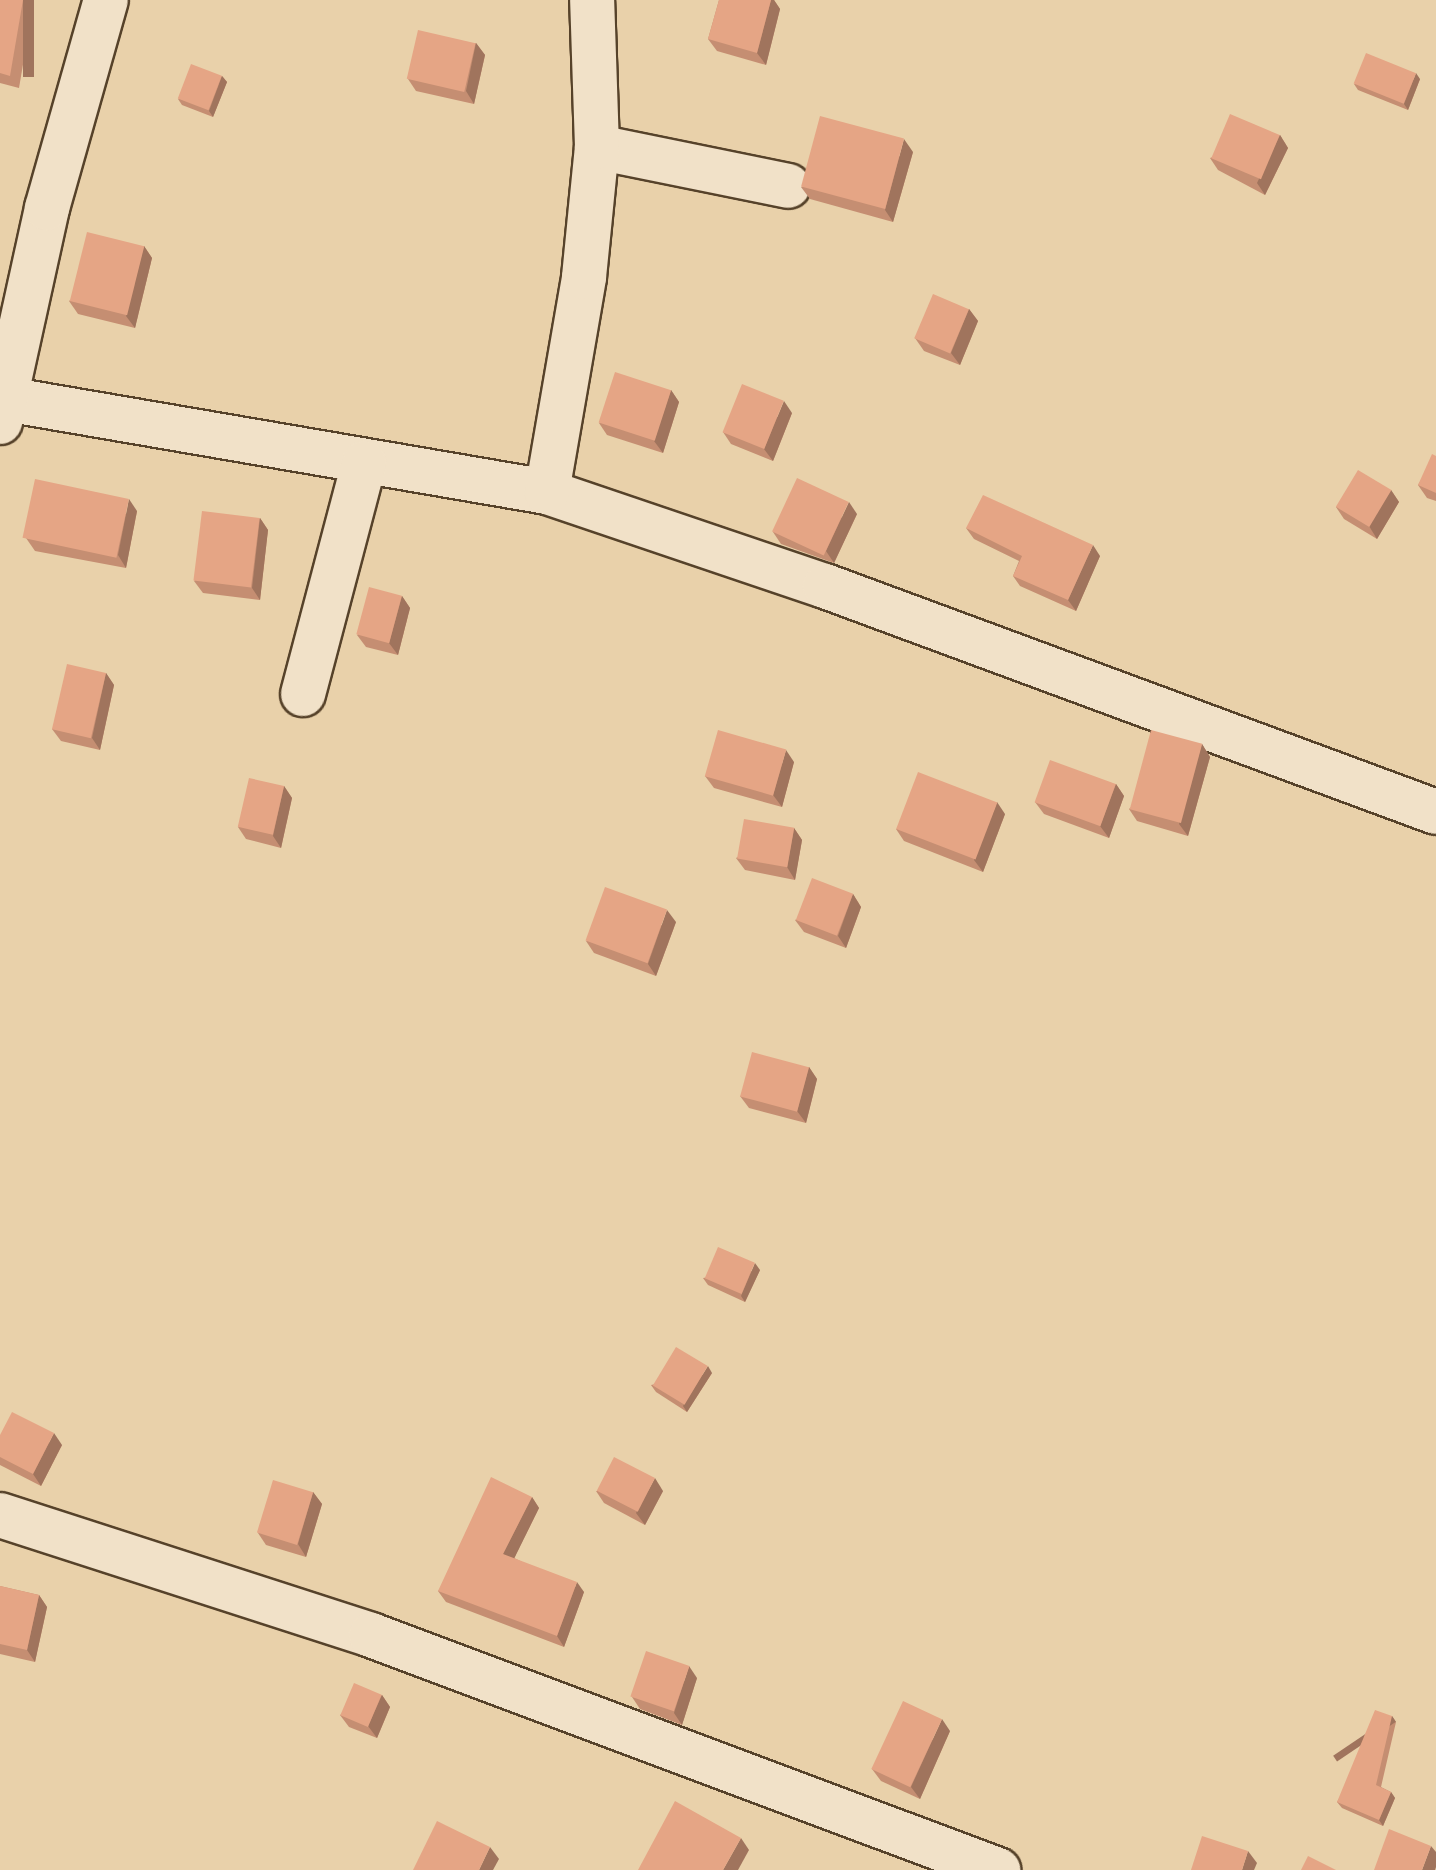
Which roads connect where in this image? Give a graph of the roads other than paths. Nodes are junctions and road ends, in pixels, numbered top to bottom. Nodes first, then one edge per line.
1 (106, 0) edge
2 (592, 0) edge
3 (597, 147) junction
4 (788, 186) dead end
5 (3, 406) edge
6 (364, 463) junction
7 (547, 492) junction
8 (303, 694) dead end
9 (1436, 812) edge
10 (0, 1515) edge
11 (998, 1870) edge

1 - 5 street
2 - 3 street
3 - 4 street
3 - 7 street
5 - 6 street
6 - 7 street
6 - 8 street
7 - 9 street
10 - 11 street

